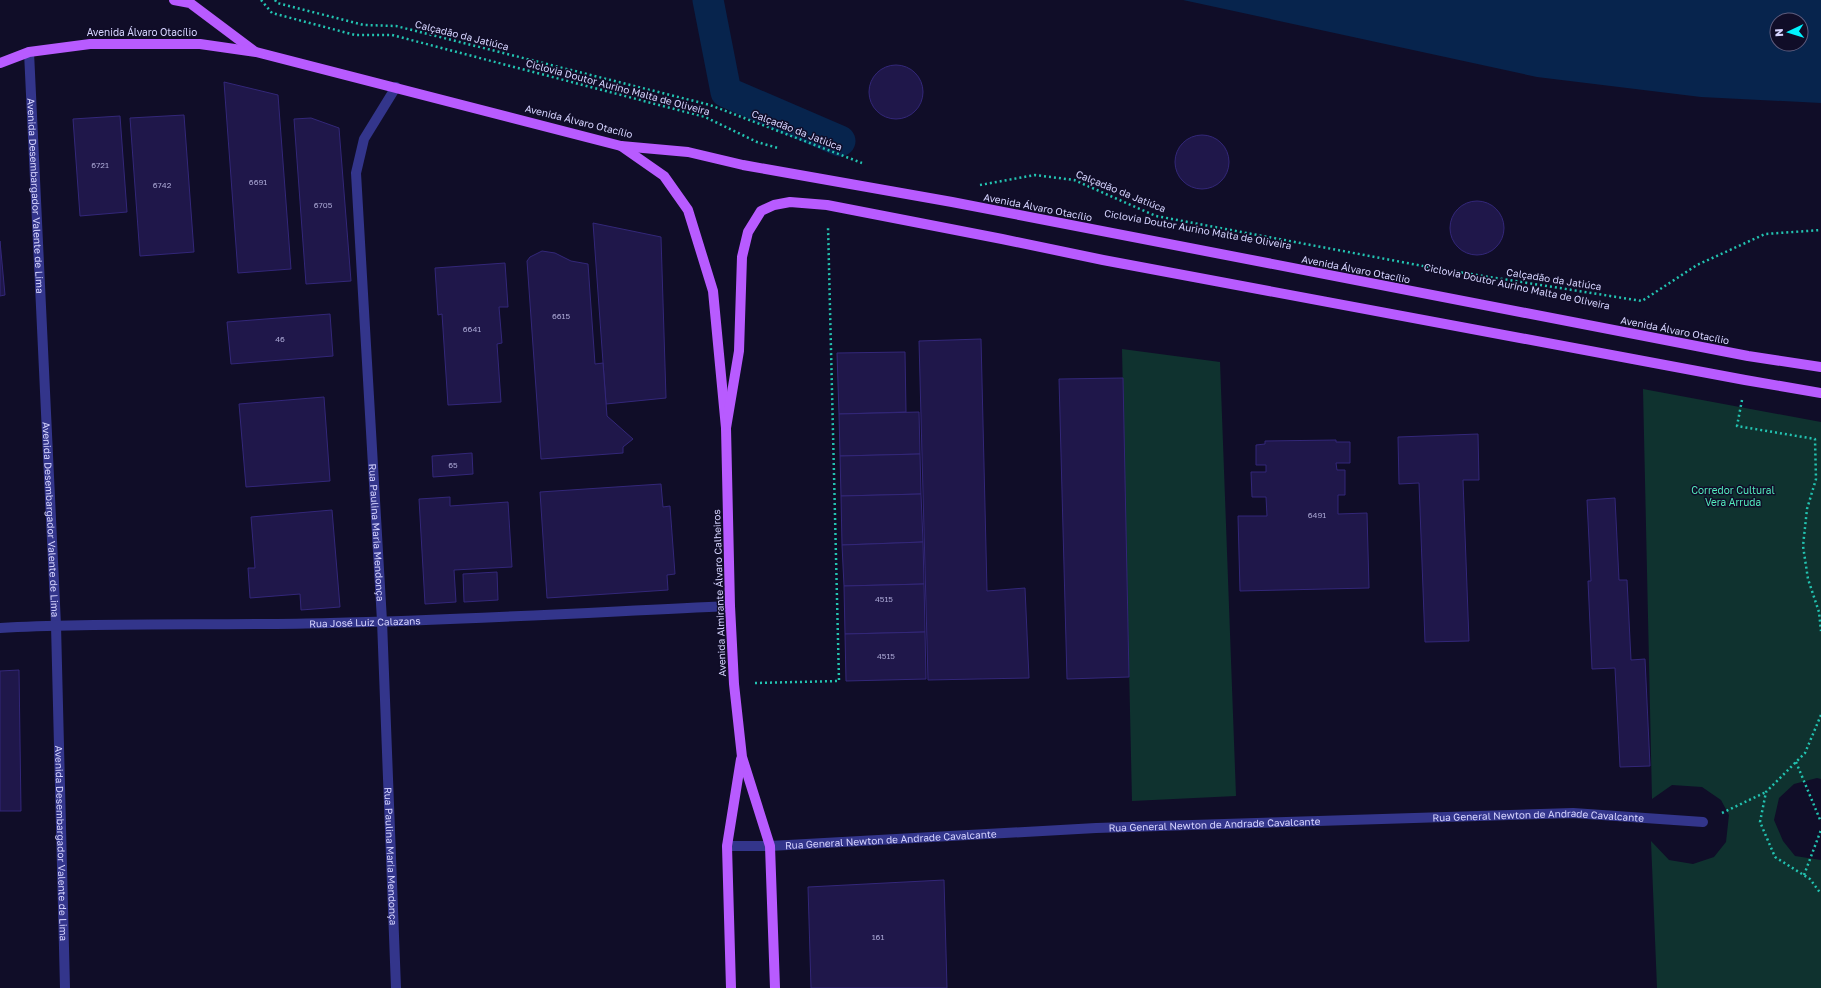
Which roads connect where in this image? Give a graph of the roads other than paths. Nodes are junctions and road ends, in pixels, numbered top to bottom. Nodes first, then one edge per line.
1 (174, 0) edge
2 (29, 52) junction
3 (256, 52) junction
4 (0, 63) edge
5 (396, 87) junction
6 (621, 146) junction
7 (1821, 367) edge
8 (1821, 392) edge
9 (726, 428) junction
10 (730, 606) junction
11 (382, 621) junction
12 (56, 625) junction
13 (0, 628) edge
14 (742, 757) junction
15 (1703, 822) road end
16 (726, 846) junction
17 (770, 846) junction
18 (65, 988) edge
19 (396, 988) edge
20 (731, 988) edge
21 (775, 988) edge

1 - 3 main road, Avenida Álvaro Otacílio
2 - 3 main road, Avenida Álvaro Otacílio
2 - 4 main road, Avenida Álvaro Otacílio
2 - 12 street, Avenida Desembargador Valente de Lima
3 - 5 main road, Avenida Álvaro Otacílio
5 - 6 main road, Avenida Álvaro Otacílio
5 - 11 street, Rua Paulina Maria Mendonça
6 - 7 main road, Avenida Álvaro Otacílio
6 - 9 main road, Avenida Almirante Álvaro Calheiros
8 - 9 main road, Avenida Almirante Álvaro Calheiros
9 - 10 main road, Avenida Almirante Álvaro Calheiros
10 - 11 street, Rua José Luiz Calazans
10 - 14 main road, Avenida Almirante Álvaro Calheiros
11 - 12 street, Rua José Luiz Calazans
11 - 19 street, Rua Paulina Maria Mendonça
12 - 13 street, Rua José Luiz Calazans
12 - 18 street, Avenida Desembargador Valente de Lima
14 - 16 main road, Avenida Almirante Álvaro Calheiros
14 - 17 main road, Avenida Almirante Álvaro Calheiros
15 - 17 street, Rua General Newton de Andrade Cavalcante
16 - 17 street, Rua General Newton de Andrade Cavalcante
16 - 20 main road, Avenida Almirante Álvaro Calheiros
17 - 21 main road, Avenida Almirante Álvaro Calheiros

